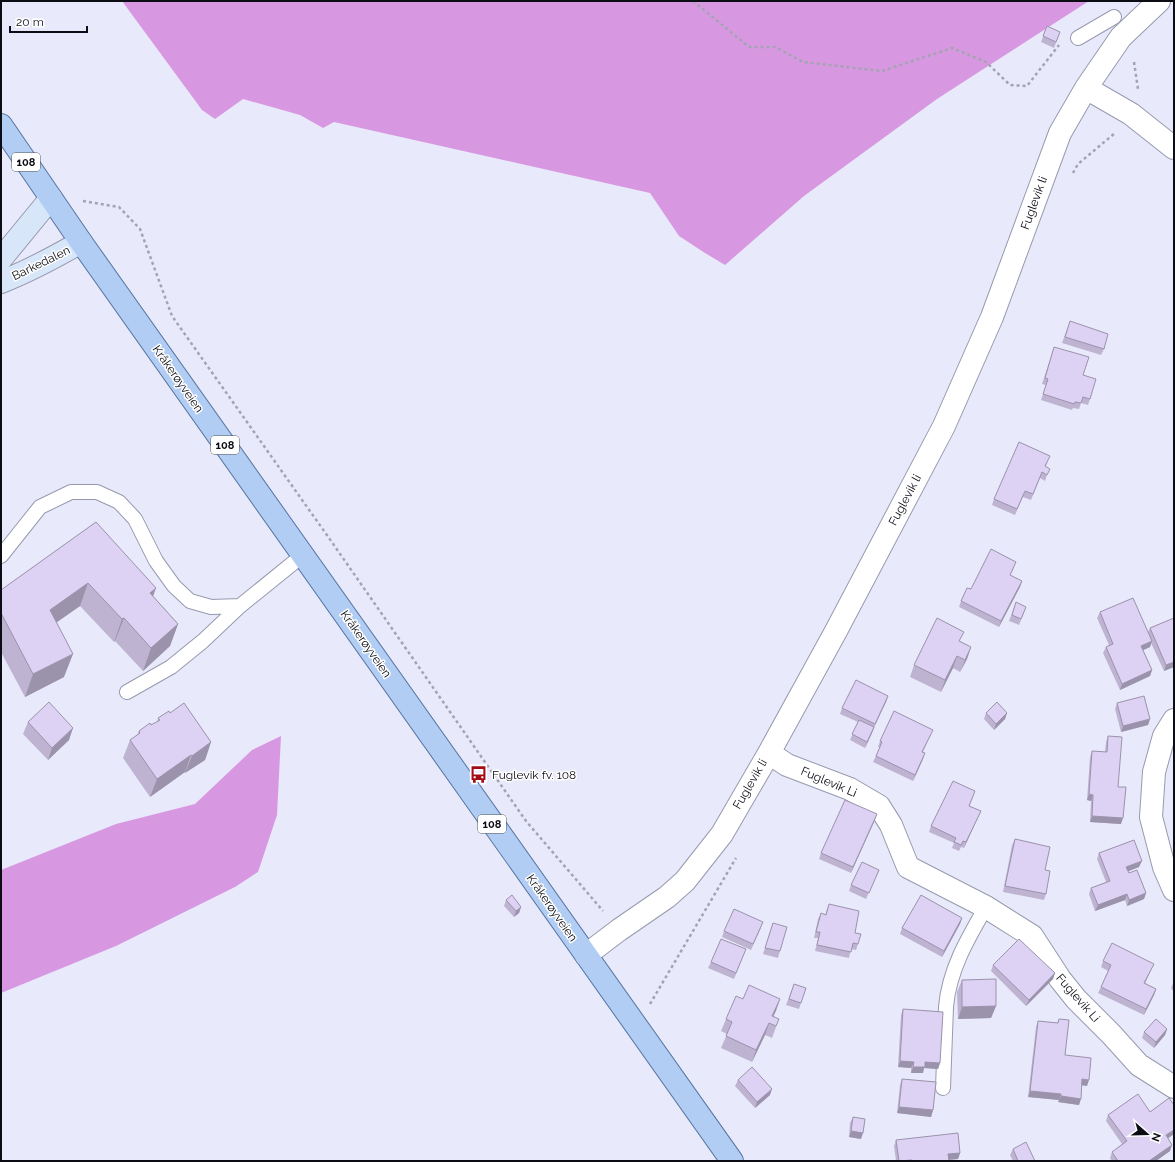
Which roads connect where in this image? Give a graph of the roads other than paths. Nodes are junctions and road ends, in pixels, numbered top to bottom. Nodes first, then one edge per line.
1 (1159, 1) edge
2 (1114, 17) dead end
3 (1078, 38) road end
4 (1086, 88) junction
5 (1, 125) edge
6 (1174, 148) edge
7 (51, 198) junction
8 (82, 242) junction
9 (1, 259) edge
10 (1, 282) edge
11 (303, 555) junction
12 (1, 556) edge
13 (240, 606) junction
14 (127, 692) dead end
15 (1174, 720) edge
16 (768, 753) junction
17 (1174, 890) edge
18 (986, 907) junction
19 (586, 955) junction
20 (1174, 1087) edge
21 (943, 1088) dead end
22 (732, 1161) edge

1 - 4 street, Fuglevik li
2 - 3 lane
4 - 6 street
4 - 16 street, Fuglevik li
5 - 7 main road, Kråkerøyveien / 108
7 - 8 main road, Kråkerøyveien / 108
7 - 9 main road, Barkedalen
8 - 10 main road, Barkedalen
8 - 11 main road, Kråkerøyveien / 108
11 - 13 lane
11 - 19 main road, Kråkerøyveien / 108
12 - 13 lane
13 - 14 lane
15 - 17 street
16 - 18 street, Fuglevik Li
16 - 19 street, Fuglevik li
18 - 20 street, Fuglevik Li
18 - 21 lane
19 - 22 main road, Kråkerøyveien / 108

